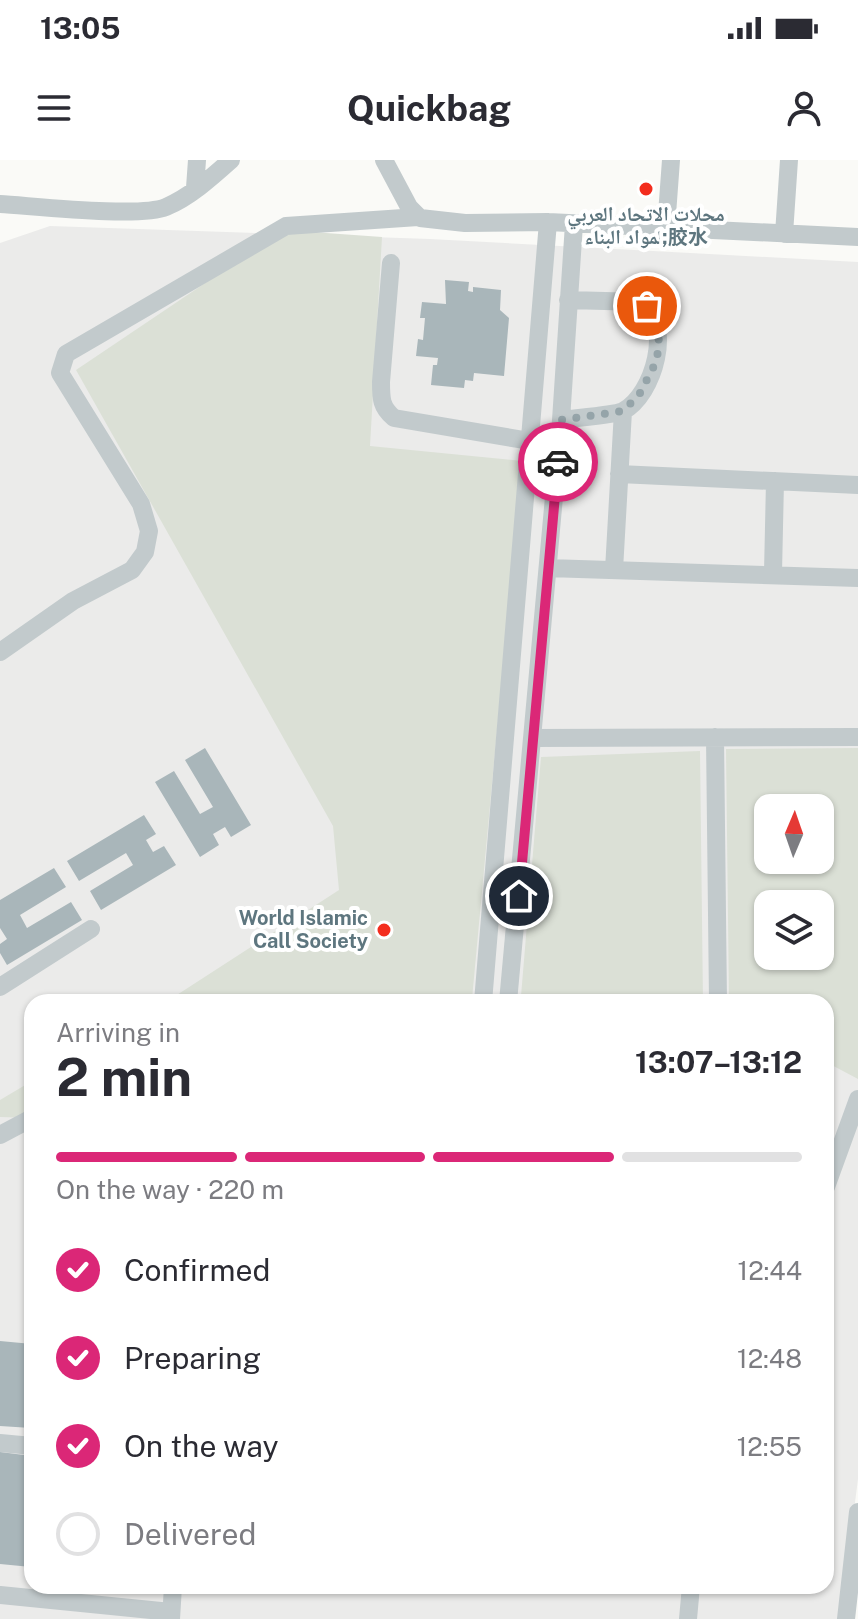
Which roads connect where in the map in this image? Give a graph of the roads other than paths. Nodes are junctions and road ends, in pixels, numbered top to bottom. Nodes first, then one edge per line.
1 (197, 160) edge
2 (231, 160) edge
3 (384, 160) edge
4 (671, 160) edge
5 (789, 160) edge
6 (195, 188) junction
7 (0, 204) edge
8 (418, 217) junction
9 (548, 222) junction
10 (574, 224) junction
11 (666, 228) junction
12 (784, 234) junction
13 (858, 237) edge
14 (391, 263) dead end
15 (568, 300) junction
16 (623, 411) junction
17 (561, 420) junction
18 (530, 441) junction
19 (619, 474) junction
20 (775, 481) junction
21 (858, 485) edge
22 (548, 568) junction
23 (614, 570) junction
24 (773, 573) junction
25 (858, 578) edge
26 (0, 652) edge
27 (715, 737) junction
28 (858, 737) edge
29 (532, 738) junction
30 (91, 929) dead end
31 (0, 987) edge
32 (484, 994) edge
33 (509, 994) edge
34 (718, 994) edge
35 (858, 1099) edge
36 (24, 1122) edge
37 (0, 1135) edge
38 (834, 1165) edge
39 (0, 1443) edge
40 (24, 1445) edge
41 (858, 1512) edge
42 (172, 1594) edge
43 (690, 1594) edge
44 (0, 1595) edge
45 (171, 1616) edge
46 (688, 1619) edge
47 (846, 1619) edge

1 - 6 street
2 - 6 street
3 - 8 street
4 - 11 street
5 - 12 street
6 - 7 street
8 - 9 street
8 - 26 street
9 - 10 street
9 - 18 street
10 - 11 street
10 - 15 street
11 - 12 street
12 - 13 street
14 - 18 street
15 - 16 street
15 - 17 street
16 - 17 street
16 - 19 street
17 - 22 street
18 - 32 street
19 - 20 street
19 - 23 street
20 - 21 street
20 - 24 street
22 - 23 street
22 - 29 street
23 - 24 street
24 - 25 street
27 - 28 street
27 - 29 street
27 - 34 street
29 - 33 street
30 - 31 street
35 - 38 street
36 - 37 street
39 - 40 street
41 - 47 street
42 - 45 street
43 - 46 street
44 - 45 street

